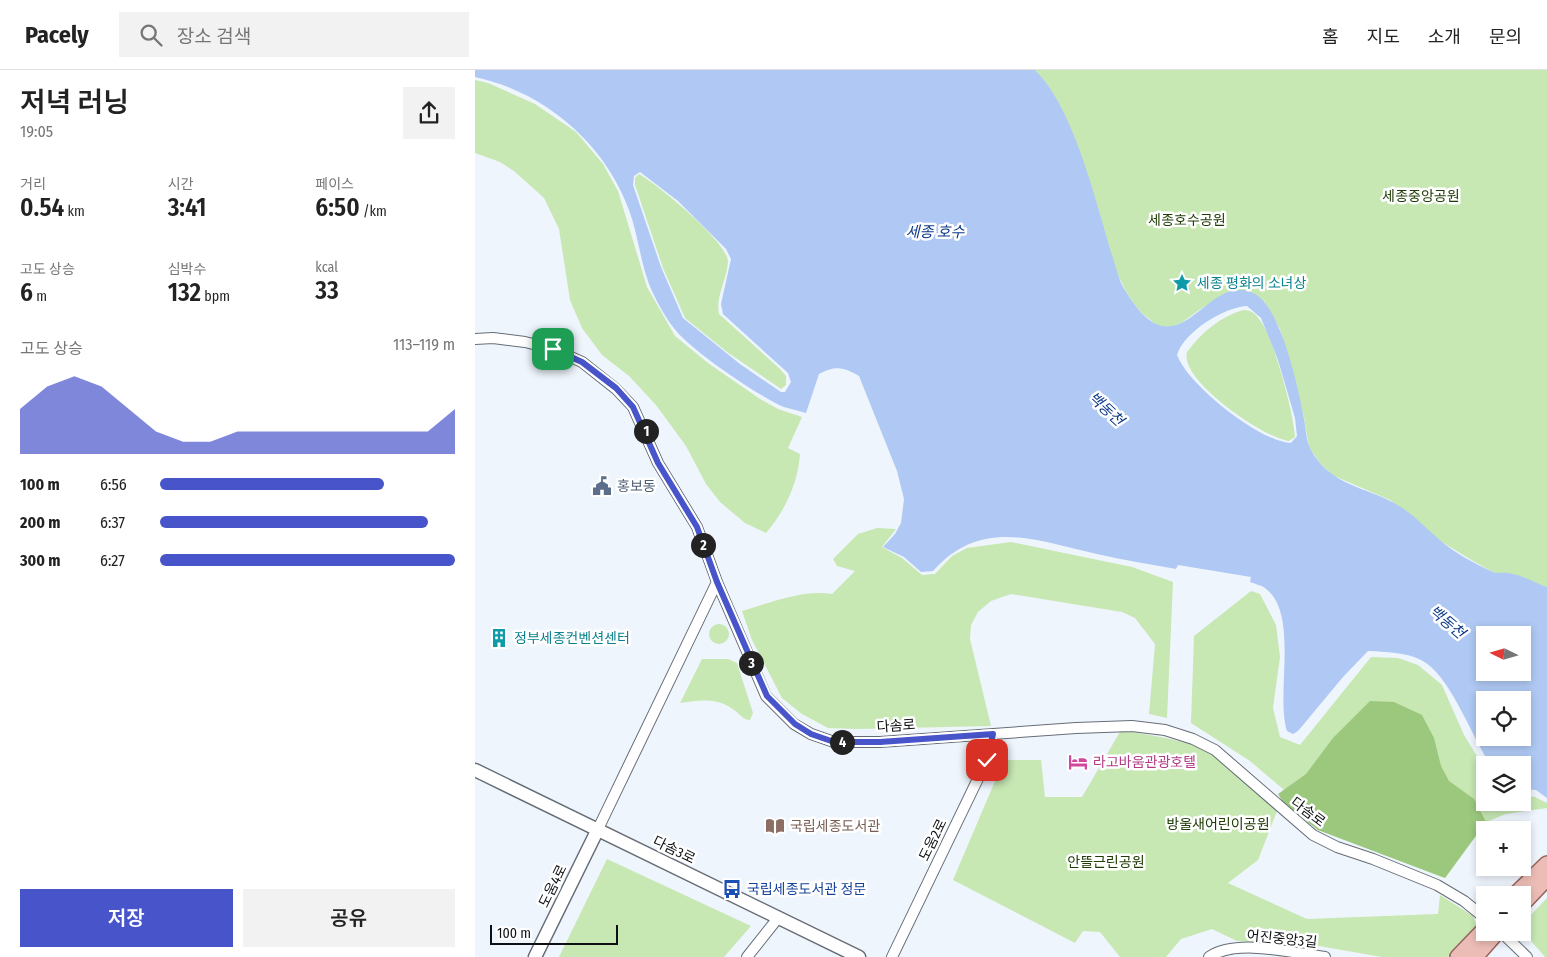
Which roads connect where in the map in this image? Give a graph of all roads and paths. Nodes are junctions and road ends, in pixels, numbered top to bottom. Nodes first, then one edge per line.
1 (475, 339) edge
2 (717, 582) junction
3 (993, 734) junction
4 (475, 770) edge
5 (598, 829) junction
6 (1547, 864) edge
7 (1547, 878) edge
8 (1524, 886) edge
9 (1531, 895) edge
10 (1476, 911) edge
11 (779, 918) junction
12 (1476, 938) edge
13 (1489, 941) edge
14 (1510, 941) edge
15 (535, 957) edge
16 (747, 957) edge
17 (859, 957) edge
18 (892, 957) edge
19 (1209, 957) edge
20 (1325, 957) edge
21 (1458, 957) edge
22 (1475, 957) edge
23 (1527, 957) edge

1 - 2 street, 다솜로
2 - 3 street, 다솜로
2 - 5 street
3 - 10 street, 다솜로
3 - 18 street, 도움2로
4 - 5 street, 다솜3로
5 - 11 street, 다솜3로
5 - 15 street, 도움4로
6 - 8 main road
7 - 9 main road
11 - 16 street
11 - 17 street, 다솜3로
12 - 21 main road
13 - 22 main road
14 - 23 street
19 - 20 street, 어진중앙3길

